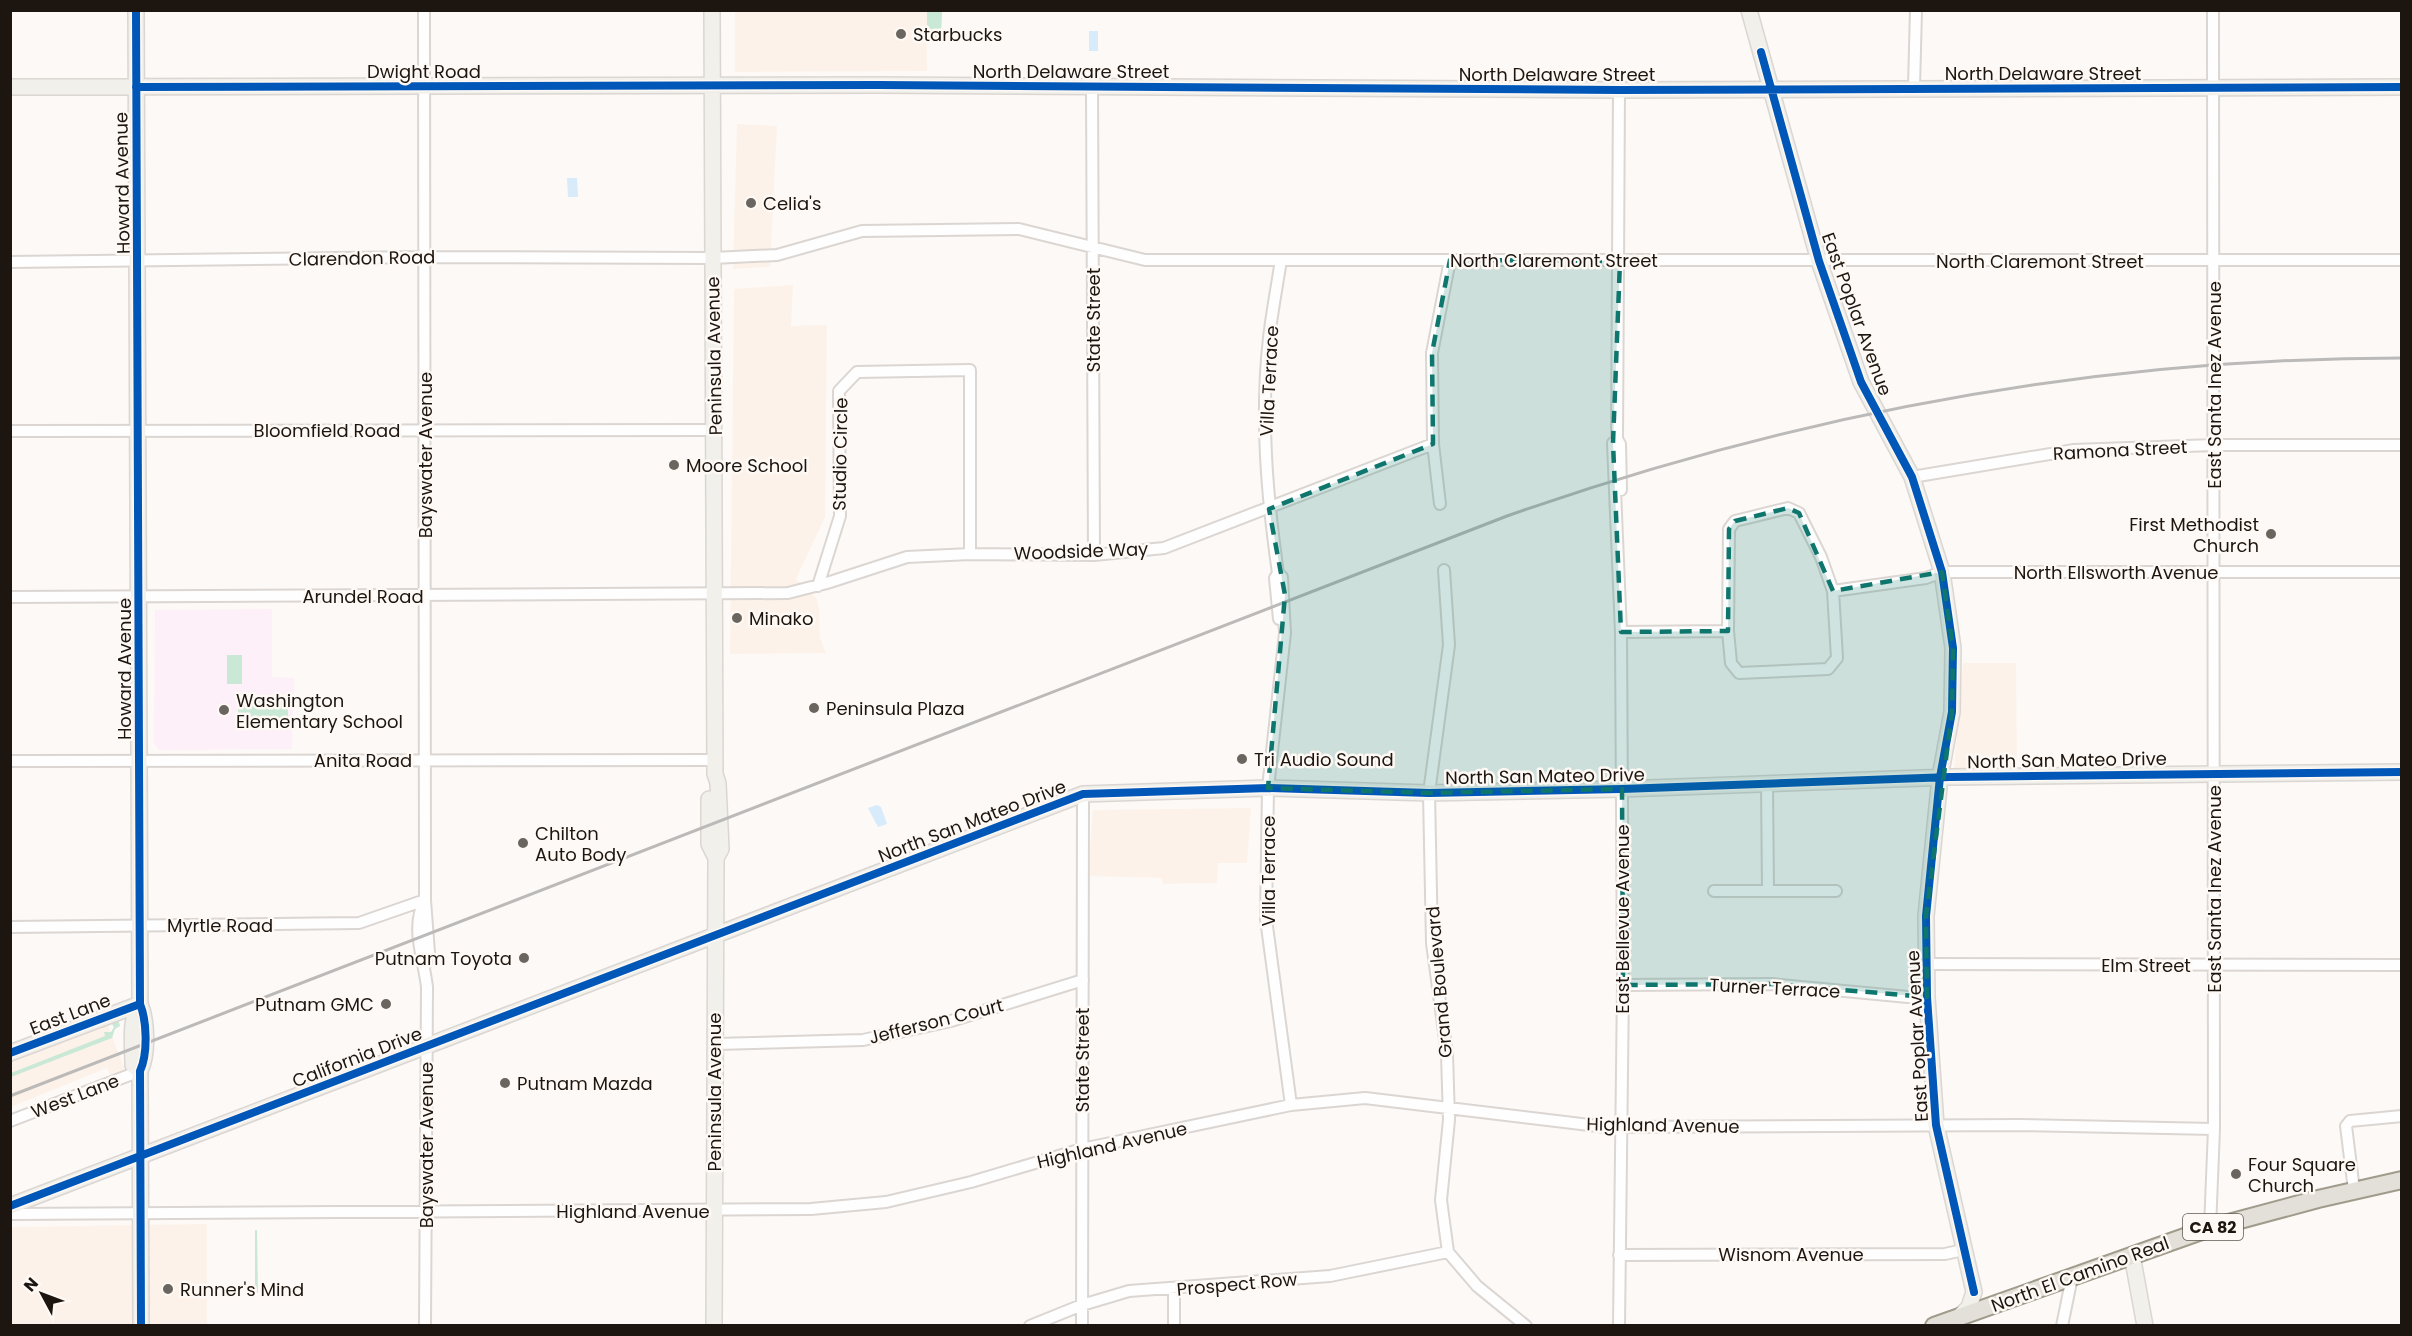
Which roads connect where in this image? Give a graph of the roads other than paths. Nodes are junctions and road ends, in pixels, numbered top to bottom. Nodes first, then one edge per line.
1 (136, 10) edge
2 (424, 10) edge
3 (712, 10) edge
4 (1749, 10) edge
5 (1916, 10) edge
6 (2213, 10) edge
7 (426, 86) junction
8 (1092, 86) junction
9 (10, 87) edge
10 (136, 87) junction
11 (712, 87) junction
12 (1914, 87) junction
13 (2402, 87) edge
14 (1770, 88) junction
15 (1619, 90) junction
16 (2213, 90) junction
17 (1093, 249) junction
18 (424, 257) junction
19 (713, 258) junction
20 (138, 260) junction
21 (1281, 260) junction
22 (1450, 260) junction
23 (2402, 260) edge
24 (1620, 261) junction
25 (1819, 261) junction
26 (2214, 261) junction
27 (10, 262) edge
28 (425, 430) junction
29 (715, 430) junction
30 (10, 431) edge
31 (138, 431) junction
32 (1433, 444) junction
33 (2214, 445) junction
34 (2402, 445) edge
35 (1912, 477) junction
36 (1440, 504) dead end
37 (1269, 509) junction
38 (970, 554) junction
39 (1094, 555) junction
40 (1444, 570) dead end
41 (1942, 572) junction
42 (2214, 572) junction
43 (2402, 572) edge
44 (818, 586) junction
45 (1833, 591) junction
46 (424, 595) junction
47 (715, 595) junction
48 (139, 596) junction
49 (10, 597) edge
50 (1728, 630) junction
51 (1621, 632) junction
52 (10, 760) edge
53 (139, 760) junction
54 (425, 760) junction
55 (715, 767) junction
56 (2402, 772) edge
57 (2214, 773) junction
58 (1940, 777) junction
59 (1767, 784) junction
60 (1268, 788) junction
61 (1622, 789) junction
62 (1429, 793) junction
63 (1083, 794) junction
64 (1714, 891) dead end
65 (1768, 891) junction
66 (1836, 891) dead end
67 (425, 900) junction
68 (140, 926) junction
69 (10, 927) edge
70 (715, 936) junction
71 (1926, 964) junction
72 (2402, 965) edge
73 (2214, 966) junction
74 (1083, 980) junction
75 (1623, 985) junction
76 (1927, 997) junction
77 (140, 1004) junction
78 (715, 1044) junction
79 (426, 1047) junction
80 (10, 1053) edge
81 (140, 1071) junction
82 (1291, 1105) junction
83 (1449, 1109) junction
84 (2402, 1116) edge
85 (10, 1121) edge
86 (1936, 1125) junction
87 (1620, 1127) junction
88 (2214, 1129) junction
89 (1082, 1149) junction
90 (142, 1156) junction
91 (2402, 1180) edge
92 (2354, 1190) junction
93 (10, 1206) edge
94 (714, 1211) junction
95 (142, 1212) junction
96 (425, 1212) junction
97 (10, 1214) edge
98 (2210, 1228) junction
99 (1963, 1250) junction
100 (1448, 1252) junction
101 (1619, 1255) junction
102 (2132, 1255) junction
103 (2072, 1276) junction
104 (1174, 1289) junction
105 (1082, 1305) junction
106 (1957, 1322) edge
107 (141, 1326) edge
108 (425, 1326) edge
109 (714, 1326) edge
110 (1030, 1326) edge
111 (1082, 1326) edge
112 (1174, 1326) edge
113 (1526, 1326) edge
114 (1619, 1326) edge
115 (1934, 1326) edge
116 (2062, 1326) edge
117 (2145, 1326) edge

1 - 10 main road, Howard Avenue
2 - 7 street, Bayswater Avenue
3 - 11 main road, Peninsula Avenue
4 - 14 main road, East Poplar Avenue
5 - 12 street
6 - 16 street, East Santa Inez Avenue
7 - 10 main road, Dwight Road
7 - 11 main road, Dwight Road
7 - 18 street, Bayswater Avenue
8 - 11 main road, North Delaware Street
8 - 15 main road, North Delaware Street
8 - 17 street, State Street
9 - 10 main road, Dwight Road
10 - 20 main road, Howard Avenue
11 - 19 main road, Peninsula Avenue
12 - 14 main road, North Delaware Street
12 - 16 main road, North Delaware Street
13 - 16 main road, North Delaware Street
14 - 15 main road, North Delaware Street
14 - 25 main road, East Poplar Avenue
15 - 24 street, East Bellevue Avenue
16 - 26 street, East Santa Inez Avenue
17 - 19 street, North Claremont Street
17 - 21 street, North Claremont Street
17 - 39 street, State Street
18 - 19 street, Clarendon Road
18 - 20 street, Clarendon Road
18 - 28 street, Bayswater Avenue
19 - 29 main road, Peninsula Avenue
20 - 27 street, Clarendon Road
20 - 31 main road, Howard Avenue
21 - 22 street, North Claremont Street
21 - 37 street, Villa Terrace
22 - 24 street, North Claremont Street
22 - 32 street
23 - 26 street, North Claremont Street
24 - 25 street, North Claremont Street
24 - 51 street, East Bellevue Avenue
25 - 26 street, North Claremont Street
25 - 35 main road, East Poplar Avenue
26 - 33 street, East Santa Inez Avenue
28 - 29 street, Bloomfield Road
28 - 31 street, Bloomfield Road
28 - 46 street, Bayswater Avenue
29 - 47 main road, Peninsula Avenue
30 - 31 street, Bloomfield Road
31 - 48 main road, Howard Avenue
32 - 36 street
32 - 37 street, Woodside Way
33 - 34 street, Ramona Street
33 - 35 street, Ramona Street
33 - 42 street, East Santa Inez Avenue
35 - 41 main road, East Poplar Avenue
37 - 39 street, Woodside Way
37 - 60 street, Villa Terrace
38 - 39 street, Woodside Way
38 - 44 street, Woodside Way
38 - 44 street, Studio Circle
40 - 62 street, Grand Boulevard
41 - 42 street, North Ellsworth Avenue
41 - 45 street, North Ellsworth Avenue
41 - 58 main road, East Poplar Avenue
42 - 43 street, North Ellsworth Avenue
42 - 57 street, East Santa Inez Avenue
44 - 47 street, Woodside Way
45 - 50 street
45 - 50 street
46 - 47 street, Arundel Road
46 - 48 street, Arundel Road
46 - 54 street, Bayswater Avenue
47 - 55 main road, Peninsula Avenue
48 - 49 street, Arundel Road
48 - 53 main road, Howard Avenue
50 - 51 street
51 - 61 street, East Bellevue Avenue
52 - 53 street, Anita Road
53 - 54 street, Anita Road
53 - 68 main road, Howard Avenue
54 - 55 street, Anita Road
54 - 67 street, Bayswater Avenue
55 - 70 main road, Peninsula Avenue
56 - 57 main road, North San Mateo Drive
57 - 58 main road, North San Mateo Drive
57 - 73 street, East Santa Inez Avenue
58 - 59 main road, North San Mateo Drive
58 - 71 main road, East Poplar Avenue
59 - 61 main road, North San Mateo Drive
59 - 65 street
60 - 62 main road, North San Mateo Drive
60 - 63 main road, North San Mateo Drive
60 - 82 street, Villa Terrace
61 - 62 main road, North San Mateo Drive
61 - 75 street, East Bellevue Avenue
62 - 83 street, Grand Boulevard
63 - 70 main road, North San Mateo Drive
63 - 74 street, State Street
64 - 65 street
65 - 66 street
67 - 68 street, Myrtle Road
67 - 79 street, Bayswater Avenue
68 - 69 street, Myrtle Road
68 - 77 main road, Howard Avenue
70 - 78 main road, Peninsula Avenue
70 - 79 main road, California Drive
71 - 73 street, Elm Street
71 - 76 main road, East Poplar Avenue
72 - 73 street, Elm Street
73 - 88 street, East Santa Inez Avenue
74 - 78 street, Jefferson Court
74 - 89 street, State Street
75 - 76 street, Turner Terrace
75 - 87 street, East Bellevue Avenue
76 - 86 main road, East Poplar Avenue
77 - 80 main road, East Lane
77 - 81 main road, Howard Avenue
78 - 94 main road, Peninsula Avenue
79 - 90 main road, California Drive
79 - 96 street, Bayswater Avenue
81 - 85 street, West Lane
81 - 90 main road, Howard Avenue
82 - 83 street, Highland Avenue
82 - 89 street, Highland Avenue
83 - 87 street, Highland Avenue
83 - 100 street, Grand Boulevard
84 - 92 street
86 - 87 street, Highland Avenue
86 - 88 street, Highland Avenue
86 - 99 main road, East Poplar Avenue
87 - 101 street, East Bellevue Avenue
88 - 98 street, East Santa Inez Avenue
89 - 94 street, Highland Avenue
89 - 105 street, State Street
90 - 93 main road, California Drive
90 - 95 main road, Howard Avenue
91 - 92 main road, North El Camino Real / CA 82
92 - 98 main road, North El Camino Real / CA 82
94 - 96 street, Highland Avenue
94 - 109 main road, Peninsula Avenue
95 - 96 street, Highland Avenue
95 - 97 street, Highland Avenue
95 - 107 main road, Howard Avenue
96 - 108 street, Bayswater Avenue
98 - 102 main road, North El Camino Real / CA 82
99 - 101 street, Wisnom Avenue
99 - 106 main road, East Poplar Avenue
100 - 104 street, Prospect Row
100 - 113 street
101 - 114 street, East Bellevue Avenue
102 - 103 main road, North El Camino Real / CA 82
102 - 117 main road
103 - 106 main road, North El Camino Real / CA 82
103 - 116 street
104 - 105 street, Prospect Row
104 - 112 street
105 - 110 street, Prospect Row
105 - 111 street, State Street
106 - 115 main road, North El Camino Real / CA 82

